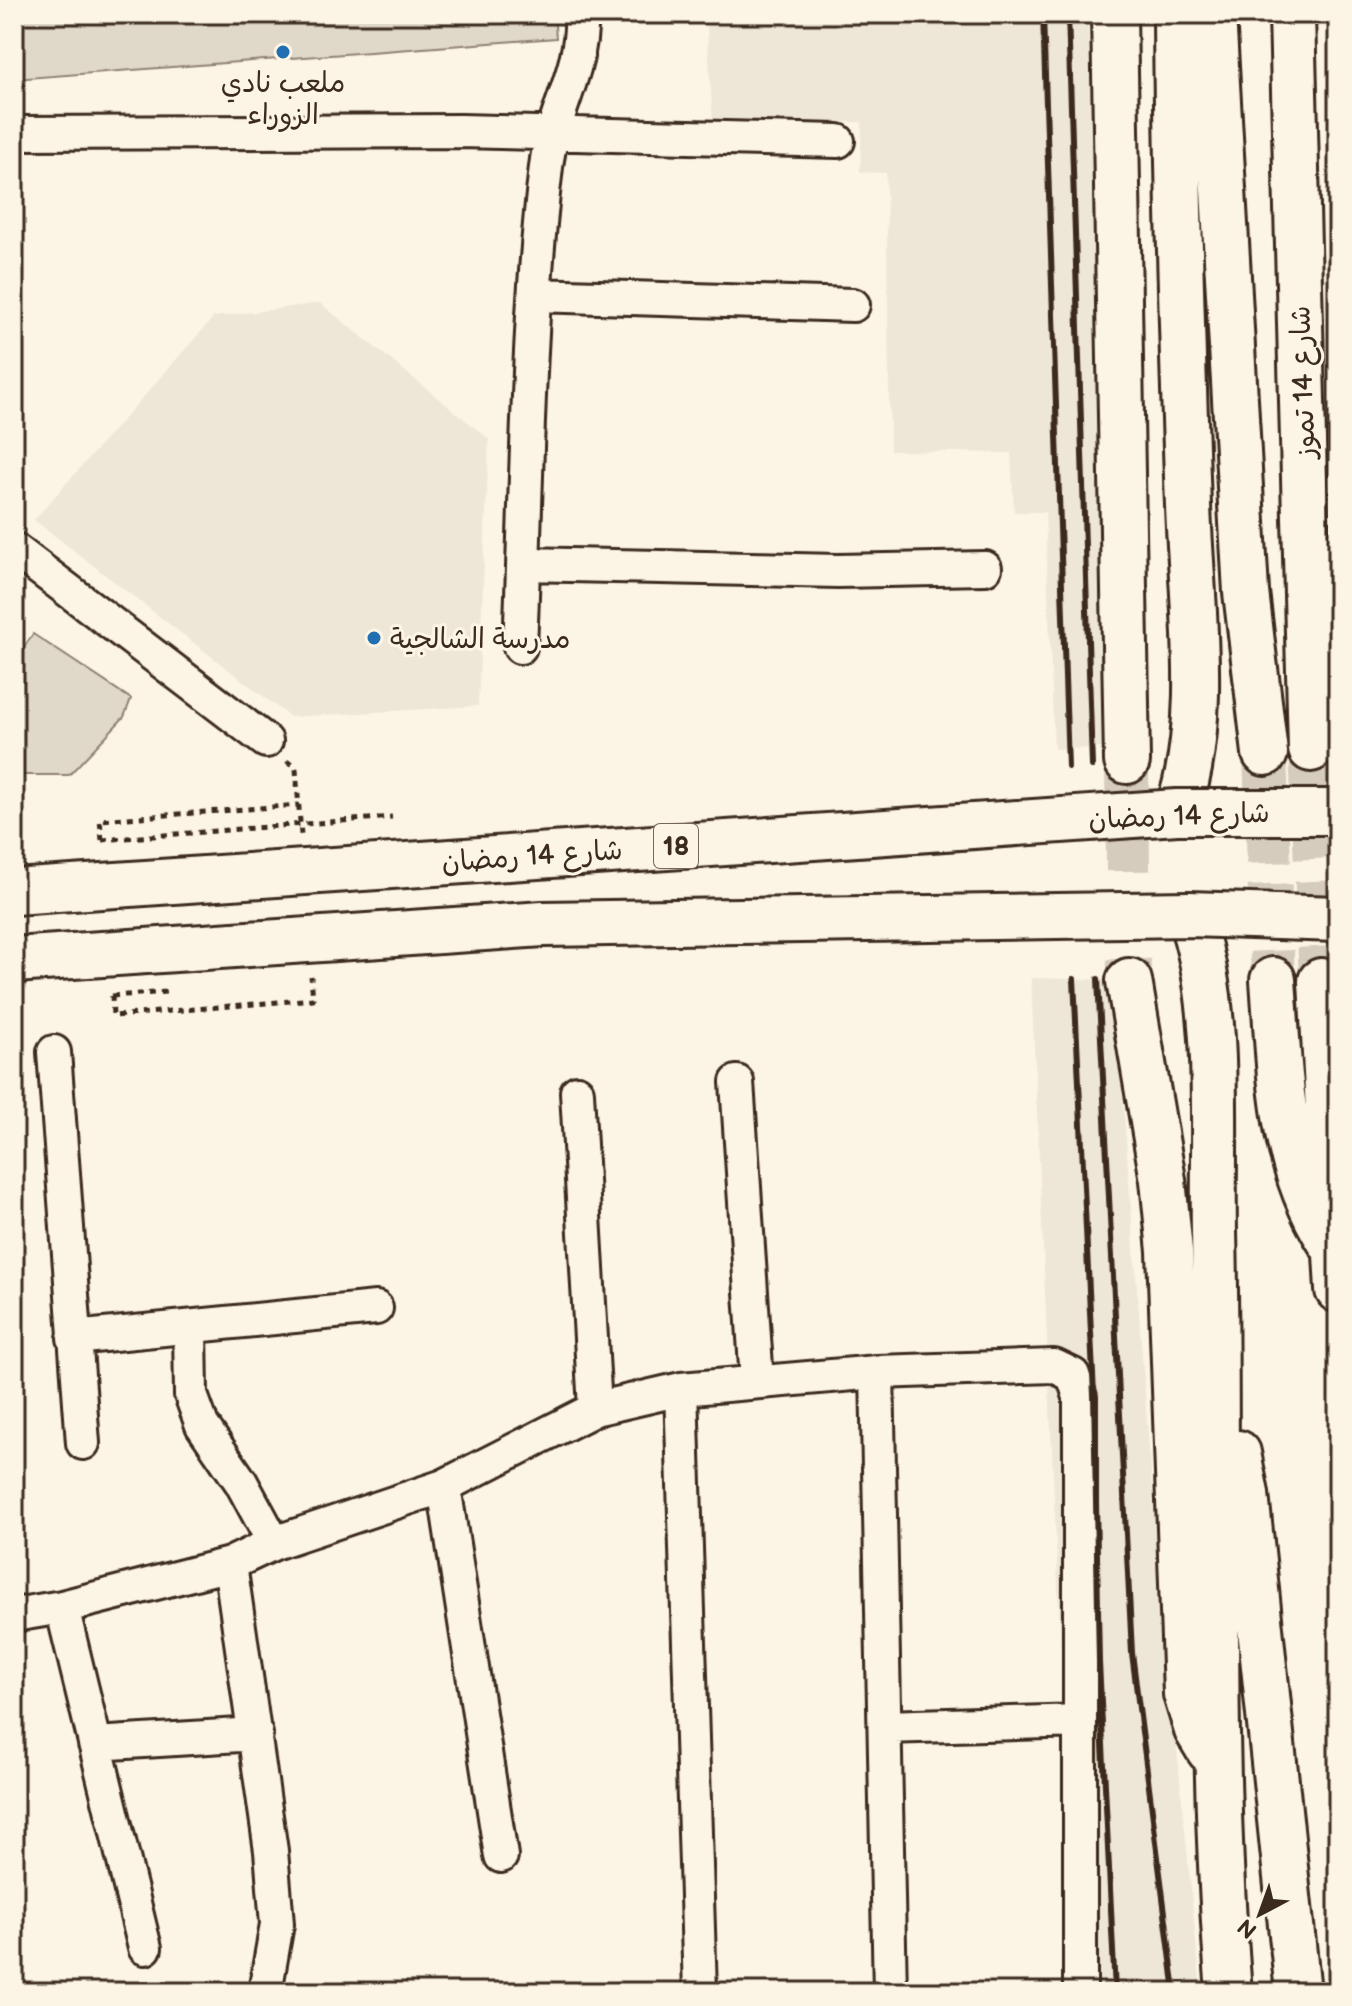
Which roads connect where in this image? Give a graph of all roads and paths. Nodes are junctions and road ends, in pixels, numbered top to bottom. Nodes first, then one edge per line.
1 (581, 14) edge
2 (1114, 14) edge
3 (1145, 14) edge
4 (1176, 14) edge
5 (1213, 14) edge
6 (1292, 14) edge
7 (14, 133) edge
8 (551, 134) junction
9 (838, 141) dead end
10 (1178, 204) junction
11 (535, 295) junction
12 (853, 305) dead end
13 (14, 549) edge
14 (524, 564) junction
15 (985, 568) dead end
16 (520, 647) dead end
17 (266, 741) dead end
18 (1311, 749) tunnel mouth
19 (1265, 753) tunnel mouth
20 (1127, 761) tunnel mouth
21 (299, 805) dead end
22 (1177, 812) junction
23 (1338, 812) edge
24 (392, 817) dead end
25 (14, 892) edge
26 (1189, 914) junction
27 (1338, 919) edge
28 (14, 960) edge
29 (1273, 980) tunnel mouth
30 (1129, 981) tunnel mouth
31 (1321, 981) tunnel mouth
32 (112, 996) dead end
33 (313, 999) dead end
34 (54, 1052) dead end
35 (737, 1082) dead end
36 (577, 1092) dead end
37 (1337, 1270) edge
38 (376, 1308) dead end
39 (190, 1328) junction
40 (74, 1338) junction
41 (877, 1372) junction
42 (757, 1382) junction
43 (1218, 1386) junction
44 (681, 1389) junction
45 (595, 1409) junction
46 (83, 1443) dead end
47 (444, 1486) junction
48 (274, 1543) junction
49 (230, 1564) junction
50 (62, 1607) junction
51 (14, 1615) edge
52 (1080, 1721) junction
53 (885, 1727) junction
54 (256, 1734) junction
55 (95, 1744) junction
56 (1218, 1762) junction
57 (501, 1856) dead end
58 (145, 1948) dead end
59 (265, 1992) edge
60 (700, 1992) edge
61 (890, 1992) edge
62 (1080, 1992) edge
63 (1229, 1992) edge
64 (1298, 1992) edge

1 - 8 street
2 - 20 main road
3 - 10 main road
4 - 10 main road
5 - 19 main road
6 - 18 main road, شارع 14 تموز
7 - 8 street
8 - 9 street
8 - 11 street
10 - 22 main road
11 - 12 street
11 - 14 street
13 - 17 street
14 - 15 street
14 - 16 street
21 - 24 path, bridge
22 - 23 main road, شارع 14 رمضان / 18, bridge
22 - 25 main road, شارع 14 رمضان / 18, bridge
26 - 27 main road, bridge
26 - 28 main road, bridge
26 - 43 main road
29 - 37 main road
30 - 56 main road
31 - 37 main road
32 - 33 path
34 - 40 street
35 - 42 street
36 - 45 street
38 - 39 street
39 - 40 street
39 - 48 street
40 - 46 street
41 - 42 street
41 - 52 street
41 - 53 street
42 - 44 street
43 - 56 main road
43 - 64 main road
44 - 45 street
44 - 60 street
45 - 47 street
47 - 48 street
47 - 57 street
48 - 49 street
49 - 50 street
49 - 54 street
50 - 51 street
50 - 55 street
52 - 53 street
52 - 62 street
53 - 61 street
54 - 55 street
54 - 59 street
55 - 58 street
56 - 63 main road

